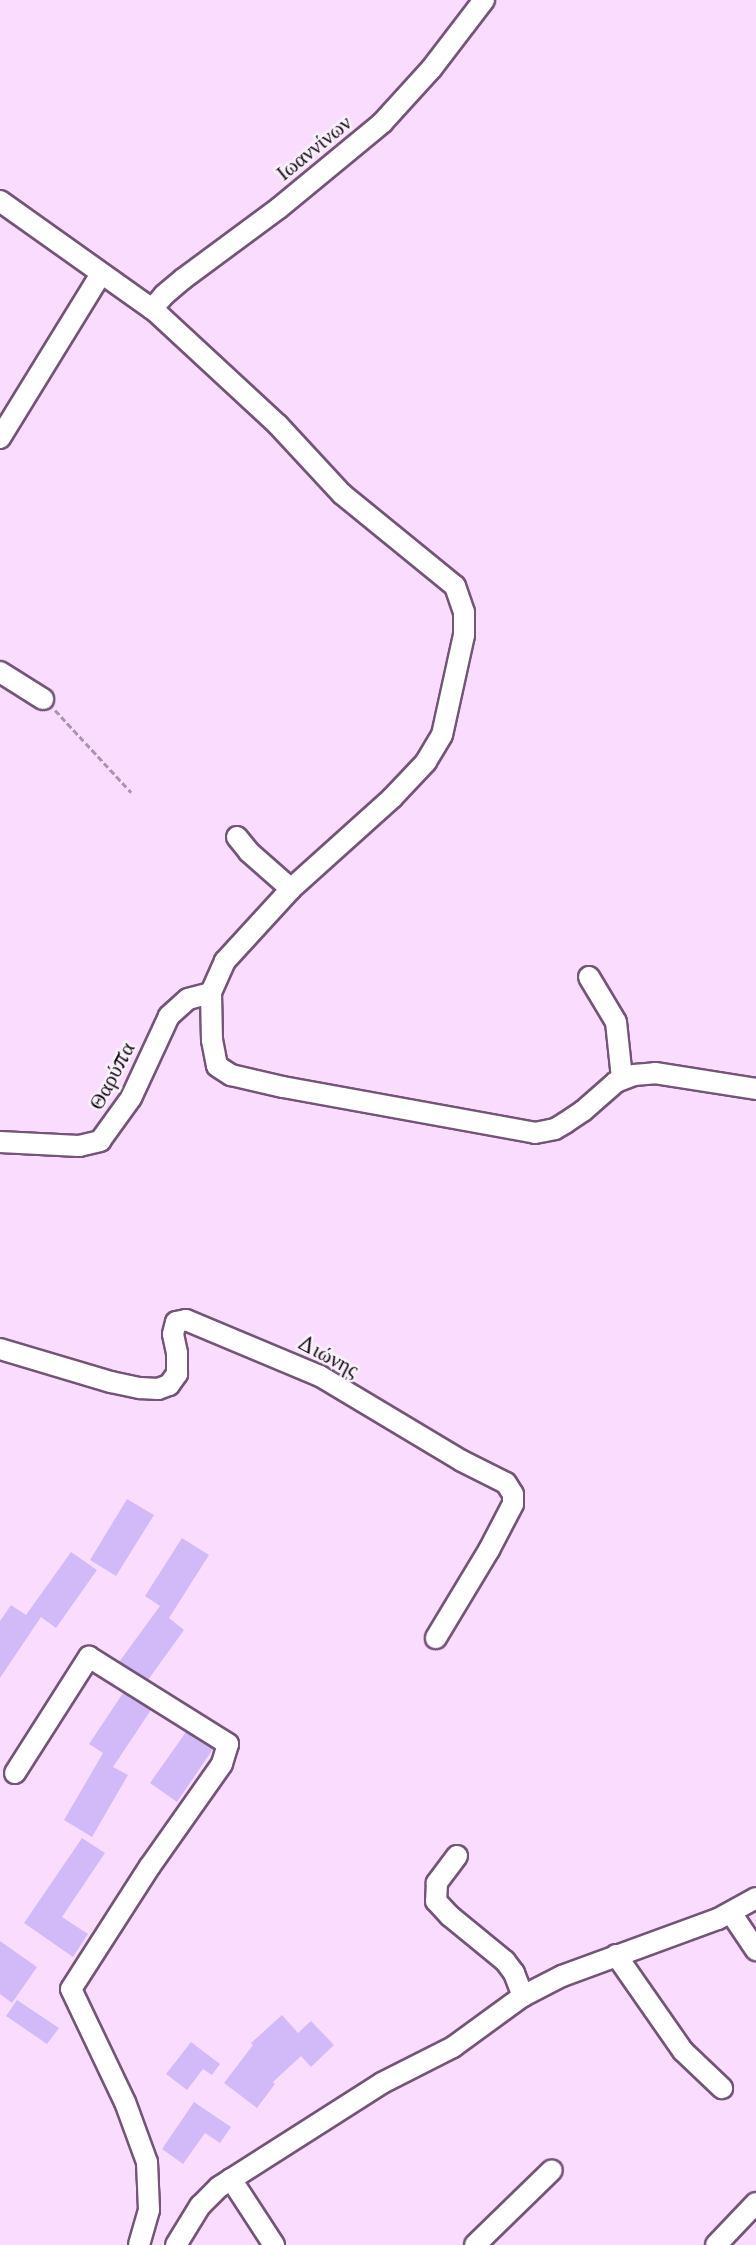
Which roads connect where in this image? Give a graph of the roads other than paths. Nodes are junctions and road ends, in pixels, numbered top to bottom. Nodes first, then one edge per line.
1 (484, 0) edge
2 (0, 201) edge
3 (101, 274) junction
4 (152, 309) junction
5 (0, 438) edge
6 (0, 672) edge
7 (43, 699) road end
8 (237, 837) dead end
9 (291, 889) junction
10 (590, 976) dead end
11 (211, 993) junction
12 (622, 1078) junction
13 (756, 1089) edge
14 (0, 1142) edge
15 (0, 1349) edge
16 (436, 1638) dead end
17 (15, 1773) dead end
18 (457, 1856) dead end
19 (756, 1898) edge
20 (731, 1913) junction
21 (756, 1950) edge
22 (616, 1955) junction
23 (523, 1996) junction
24 (722, 2088) dead end
25 (552, 2169) dead end
26 (231, 2179) junction
27 (756, 2203) edge
28 (139, 2245) edge
29 (176, 2245) edge
30 (274, 2245) edge
31 (475, 2245) edge
32 (716, 2245) edge

1 - 4 street, Ιωαννίνων
2 - 3 street
3 - 4 street
3 - 5 street
4 - 9 street
6 - 7 street
8 - 9 street
9 - 11 street
10 - 12 street
11 - 12 street
11 - 14 street, Θαρύπα
12 - 13 street
15 - 16 street, Διώνης
17 - 28 street
18 - 23 street
19 - 20 street
20 - 21 street
20 - 22 street
22 - 23 street
22 - 24 street
23 - 26 street
25 - 31 street
26 - 29 street
26 - 30 street
27 - 32 street

